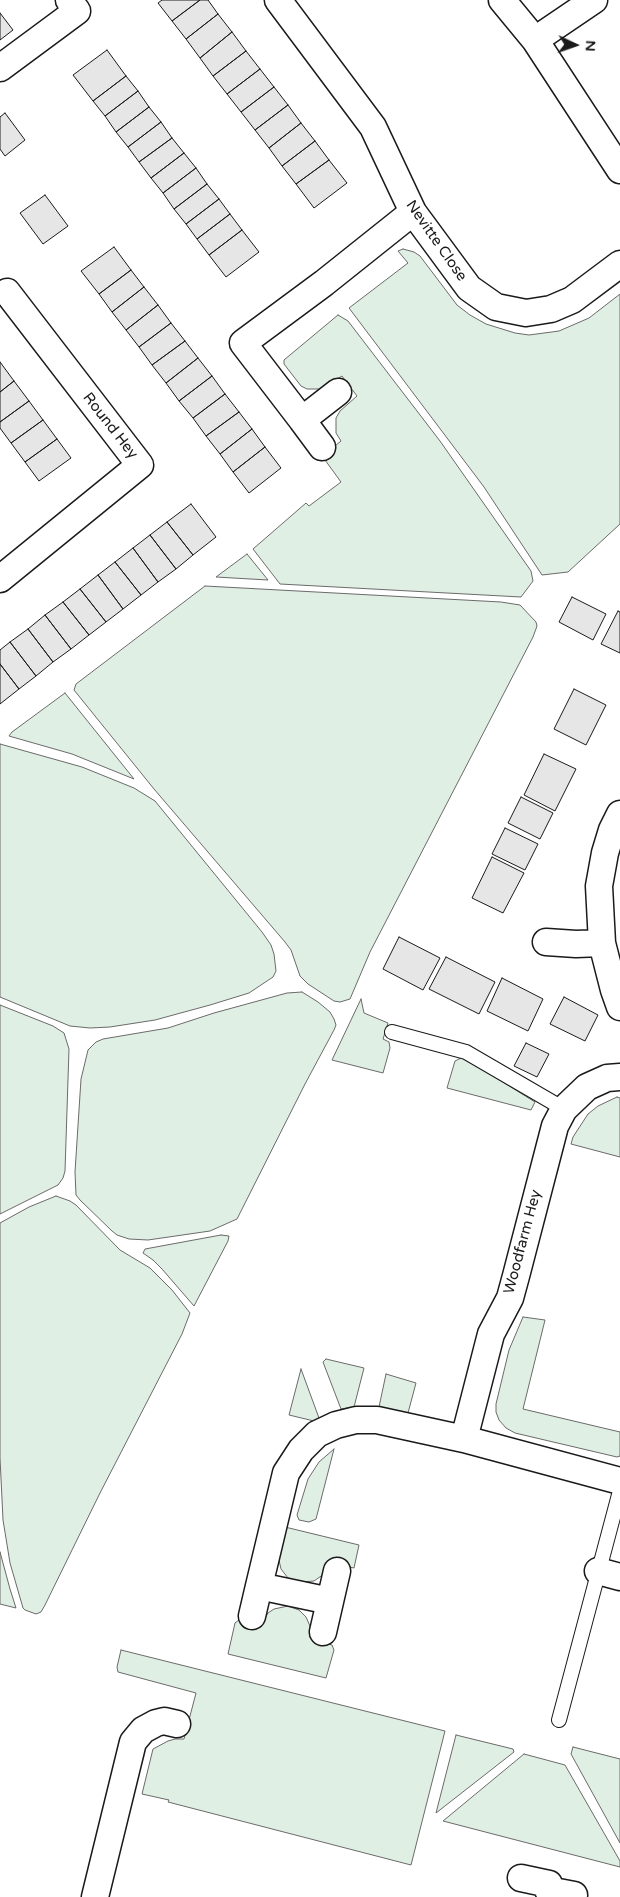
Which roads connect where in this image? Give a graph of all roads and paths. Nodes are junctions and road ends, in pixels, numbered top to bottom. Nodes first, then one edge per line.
1 (69, 0) edge
2 (278, 0) edge
3 (502, 0) edge
4 (594, 0) edge
5 (535, 40) junction
6 (0, 68) edge
7 (620, 170) edge
8 (412, 212) junction
9 (620, 264) edge
10 (7, 292) dead end
11 (338, 392) dead end
12 (302, 420) junction
13 (322, 446) dead end
14 (0, 579) edge
15 (620, 814) edge
16 (546, 942) dead end
17 (602, 943) junction
18 (620, 1007) edge
19 (392, 1032) dead end
20 (620, 1077) edge
21 (564, 1109) junction
22 (464, 1439) junction
23 (620, 1481) edge
24 (620, 1492) edge
25 (337, 1571) dead end
26 (609, 1574) edge
27 (259, 1586) junction
28 (330, 1601) junction
29 (252, 1616) dead end
30 (323, 1632) dead end
31 (559, 1720) dead end
32 (177, 1724) dead end
33 (521, 1878) dead end
34 (547, 1893) edge
35 (574, 1896) dead end
36 (95, 1897) edge

1 - 6 street
2 - 8 street, Nevitte Close
3 - 5 street
4 - 5 street
5 - 7 street
8 - 9 street, Nevitte Close
8 - 12 street
10 - 14 street, Round Hey
11 - 12 street
12 - 13 street
15 - 17 street
16 - 17 street
17 - 18 street
19 - 21 lane
20 - 21 street, Woodfarm Hey
21 - 22 street, Woodfarm Hey
22 - 23 street
22 - 27 street
24 - 26 lane
25 - 28 street
26 - 31 lane
27 - 28 street
27 - 29 street
28 - 30 street
32 - 36 street
33 - 34 street
34 - 35 street

